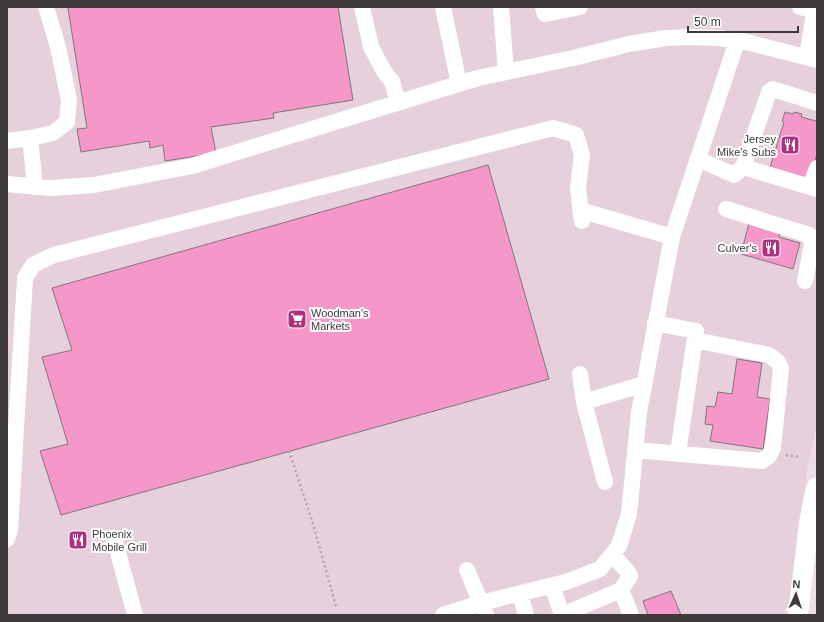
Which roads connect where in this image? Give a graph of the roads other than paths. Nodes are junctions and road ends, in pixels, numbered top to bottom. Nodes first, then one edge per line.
1 (46, 7) edge
2 (362, 7) edge
3 (443, 7) edge
4 (501, 7) edge
5 (542, 7) edge
6 (580, 7) edge
7 (812, 9) edge
8 (737, 40) junction
9 (812, 59) edge
10 (506, 72) junction
11 (459, 84) junction
12 (768, 94) junction
13 (398, 103) junction
14 (817, 103) edge
15 (817, 115) edge
16 (30, 138) junction
17 (7, 141) edge
18 (698, 159) junction
19 (743, 167) junction
20 (817, 168) edge
21 (7, 184) edge
22 (35, 187) junction
23 (814, 188) edge
24 (726, 209) dead end
25 (672, 237) junction
26 (805, 281) dead end
27 (655, 323) junction
28 (695, 340) junction
29 (580, 374) dead end
30 (644, 384) junction
31 (584, 402) junction
32 (635, 450) junction
33 (678, 453) junction
34 (605, 482) dead end
35 (817, 487) edge
36 (114, 538) dead end
37 (7, 539) edge
38 (612, 554) junction
39 (467, 570) dead end
40 (552, 586) junction
41 (621, 590) junction
42 (520, 594) junction
43 (483, 609) edge
44 (135, 615) edge
45 (443, 615) edge
46 (526, 615) edge
47 (562, 615) edge
48 (631, 615) edge
49 (798, 615) edge

1 - 16 street
2 - 13 street
3 - 11 street
4 - 10 street
5 - 6 street
7 - 9 street
8 - 9 street
8 - 10 street
8 - 18 street
10 - 11 street
11 - 13 street
12 - 14 street
12 - 15 street
12 - 19 street
13 - 22 street
16 - 17 street
16 - 22 street
18 - 19 street
18 - 25 street
19 - 23 street
20 - 23 street
21 - 22 street
24 - 26 street
25 - 27 street
25 - 37 street
27 - 28 street
27 - 30 street
28 - 33 street
28 - 33 street
29 - 31 street
30 - 31 street
30 - 32 street
31 - 34 street
32 - 33 street
32 - 38 street
35 - 49 main road
36 - 44 street
38 - 40 street
38 - 41 street
39 - 43 street
40 - 42 street
40 - 47 street
41 - 47 street
41 - 48 street
42 - 43 street
42 - 46 street
43 - 45 street

